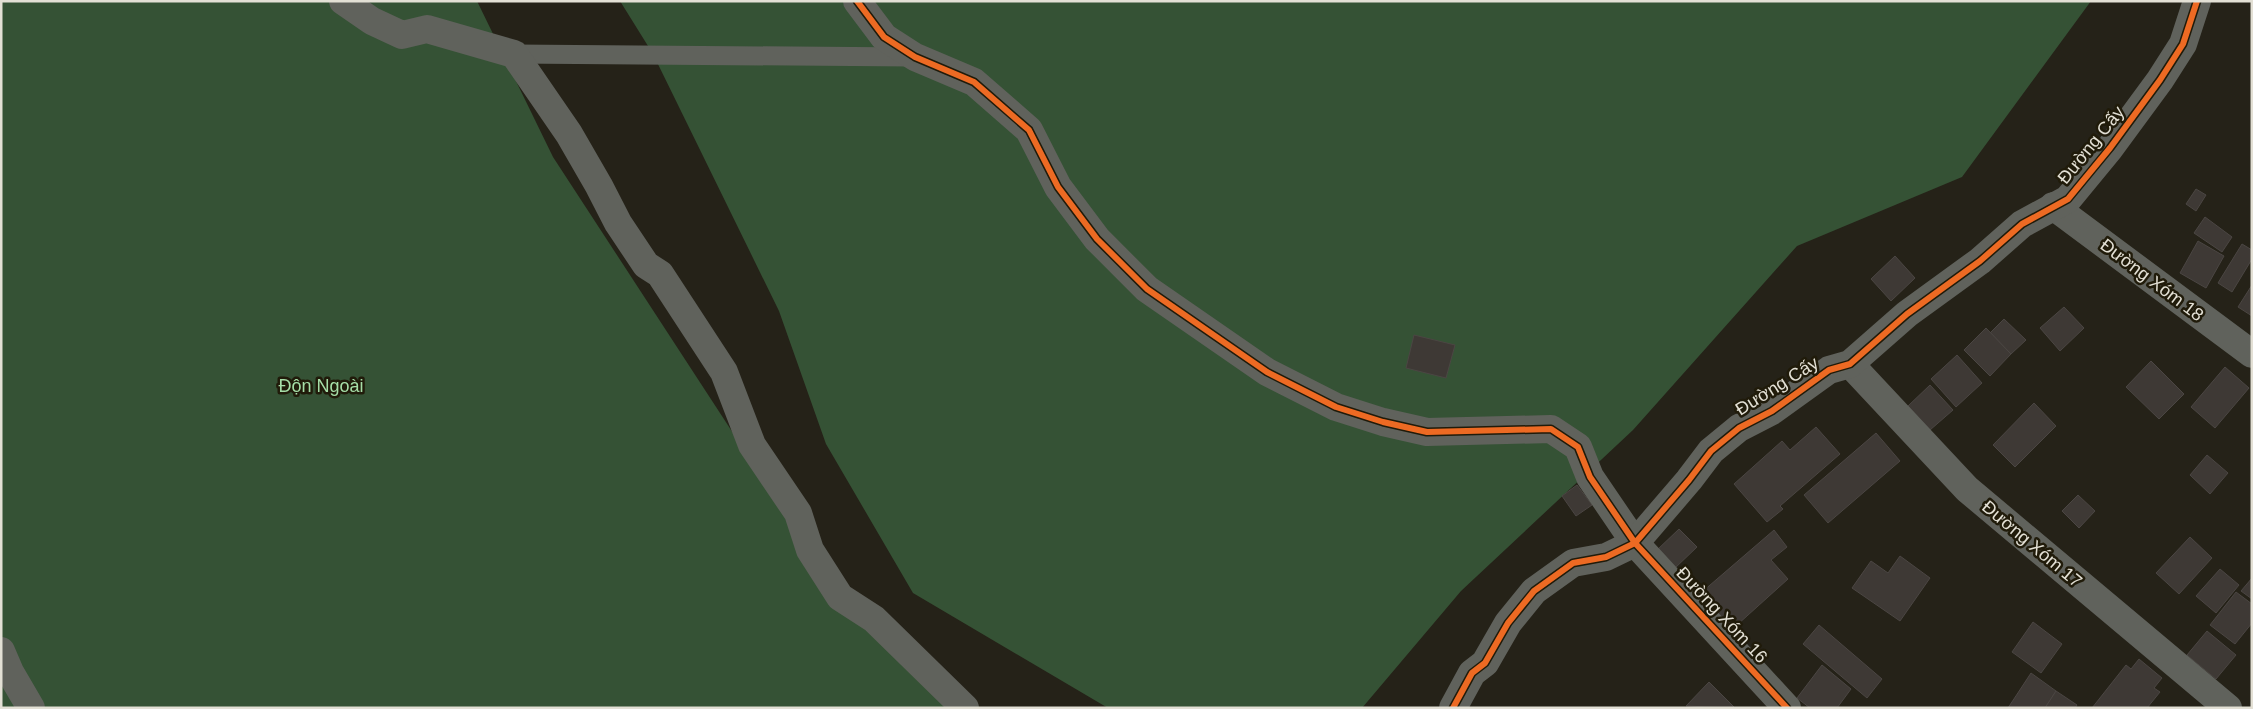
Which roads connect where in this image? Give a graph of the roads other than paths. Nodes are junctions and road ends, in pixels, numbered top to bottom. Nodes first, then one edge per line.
1 (343, 1) edge
2 (857, 1) edge
3 (2197, 1) edge
4 (514, 54) junction
5 (914, 57) junction
6 (2053, 206) junction
7 (2252, 354) edge
8 (1850, 364) junction
9 (1635, 543) junction
10 (1, 651) edge
11 (31, 708) edge
12 (964, 708) edge
13 (1453, 708) edge
14 (1787, 708) edge
15 (2228, 708) edge

1 - 4 street
2 - 5 street, Đường Xóm 16
3 - 6 street, Đường Cấy
4 - 5 lane
4 - 12 street
5 - 9 street, Đường Xóm 16
6 - 7 street, Đường Xóm 18
6 - 8 street, Đường Cấy
8 - 9 street, Đường Cấy
8 - 15 street, Đường Xóm 17
9 - 13 street, Đường Cấy
9 - 14 street, Đường Xóm 16
10 - 11 street

